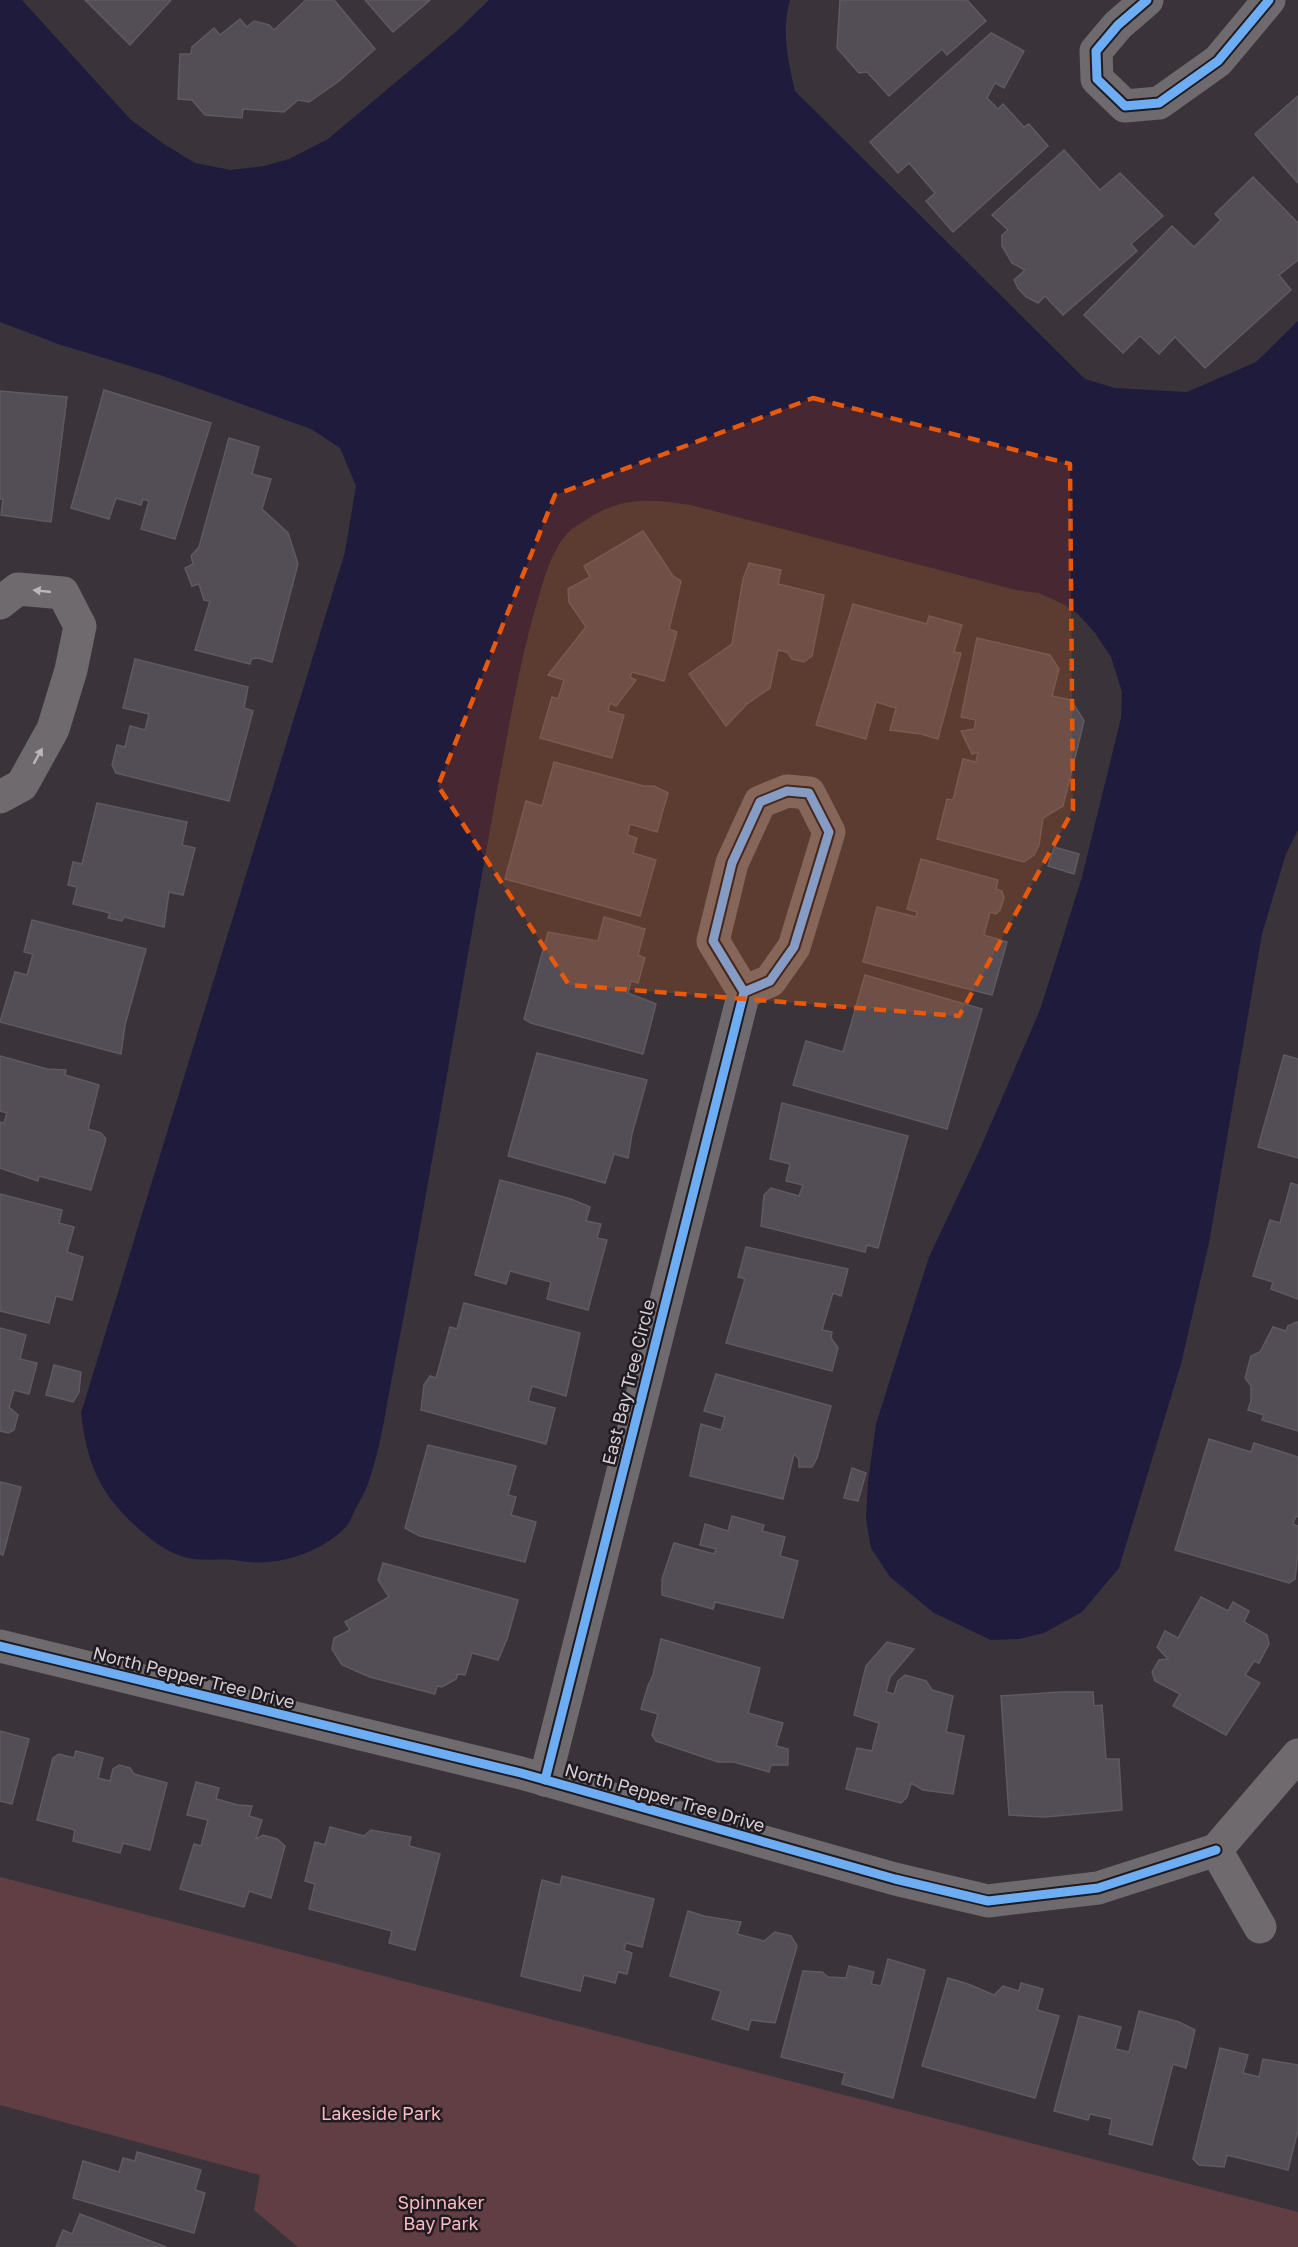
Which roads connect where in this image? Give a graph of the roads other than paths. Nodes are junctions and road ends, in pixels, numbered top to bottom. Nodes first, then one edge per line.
1 (1147, 0) edge
2 (1269, 0) edge
3 (0, 603) edge
4 (0, 797) edge
5 (744, 992) junction
6 (0, 1646) edge
7 (1298, 1755) edge
8 (545, 1780) junction
9 (1216, 1850) junction
10 (1260, 1927) dead end

1 - 2 street
4 -> 3 street
5 - 5 street
5 - 8 street, East Bay Tree Circle
6 - 8 street, North Pepper Tree Drive
7 - 9 street
8 - 9 street, North Pepper Tree Drive
9 - 10 street

